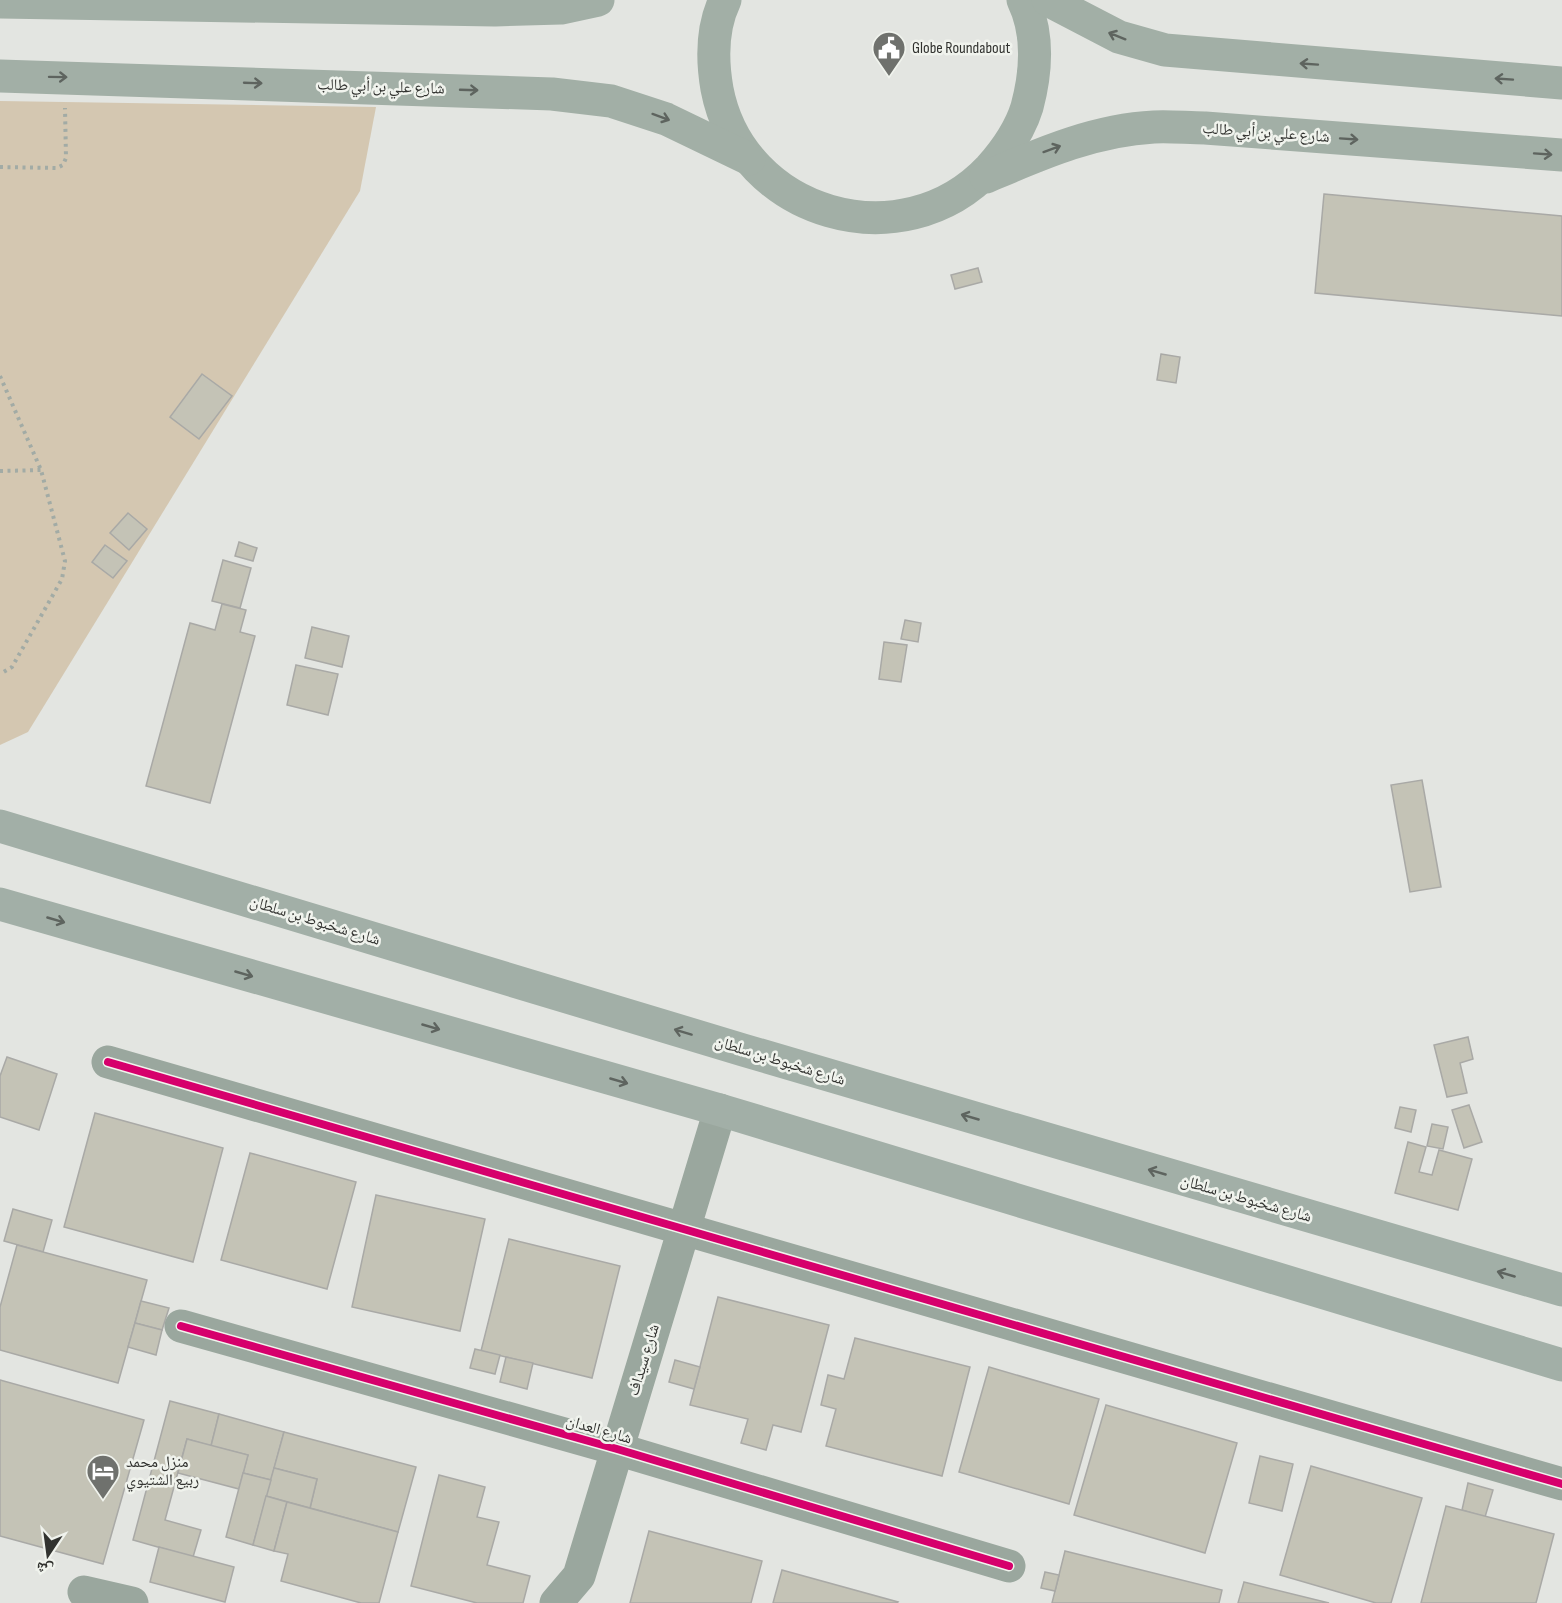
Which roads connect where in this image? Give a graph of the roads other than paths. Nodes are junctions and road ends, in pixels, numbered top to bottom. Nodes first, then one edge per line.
1 (598, 0) edge
2 (725, 0) edge
3 (1023, 0) edge
4 (1048, 0) edge
5 (0, 2) edge
6 (0, 76) edge
7 (1562, 83) edge
8 (1562, 155) edge
9 (749, 159) junction
10 (979, 180) junction
11 (0, 826) edge
12 (0, 904) edge
13 (108, 1062) dead end
14 (720, 1110) junction
15 (685, 1232) junction
16 (1562, 1290) edge
17 (181, 1326) dead end
18 (1562, 1365) edge
19 (617, 1449) junction
20 (1562, 1484) edge
21 (1009, 1566) dead end
22 (84, 1592) dead end
23 (132, 1603) edge
24 (556, 1603) edge

1 - 5 main road
2 - 9 main road
3 - 10 main road
7 -> 4 main road
6 -> 9 main road, شارع علي بن أبي طالب
10 -> 8 main road, شارع علي بن أبي طالب
9 - 10 main road
16 -> 11 main road, شارع شخبوط بن سلطان
12 -> 14 main road
13 - 15 street
14 - 15 street, شارع سيداف
14 - 18 main road
15 - 19 street, شارع سيداف
15 - 20 street
17 - 19 street, شارع العدان
19 - 21 street, شارع العدان
19 - 24 street, شارع سيداف
22 - 23 street

